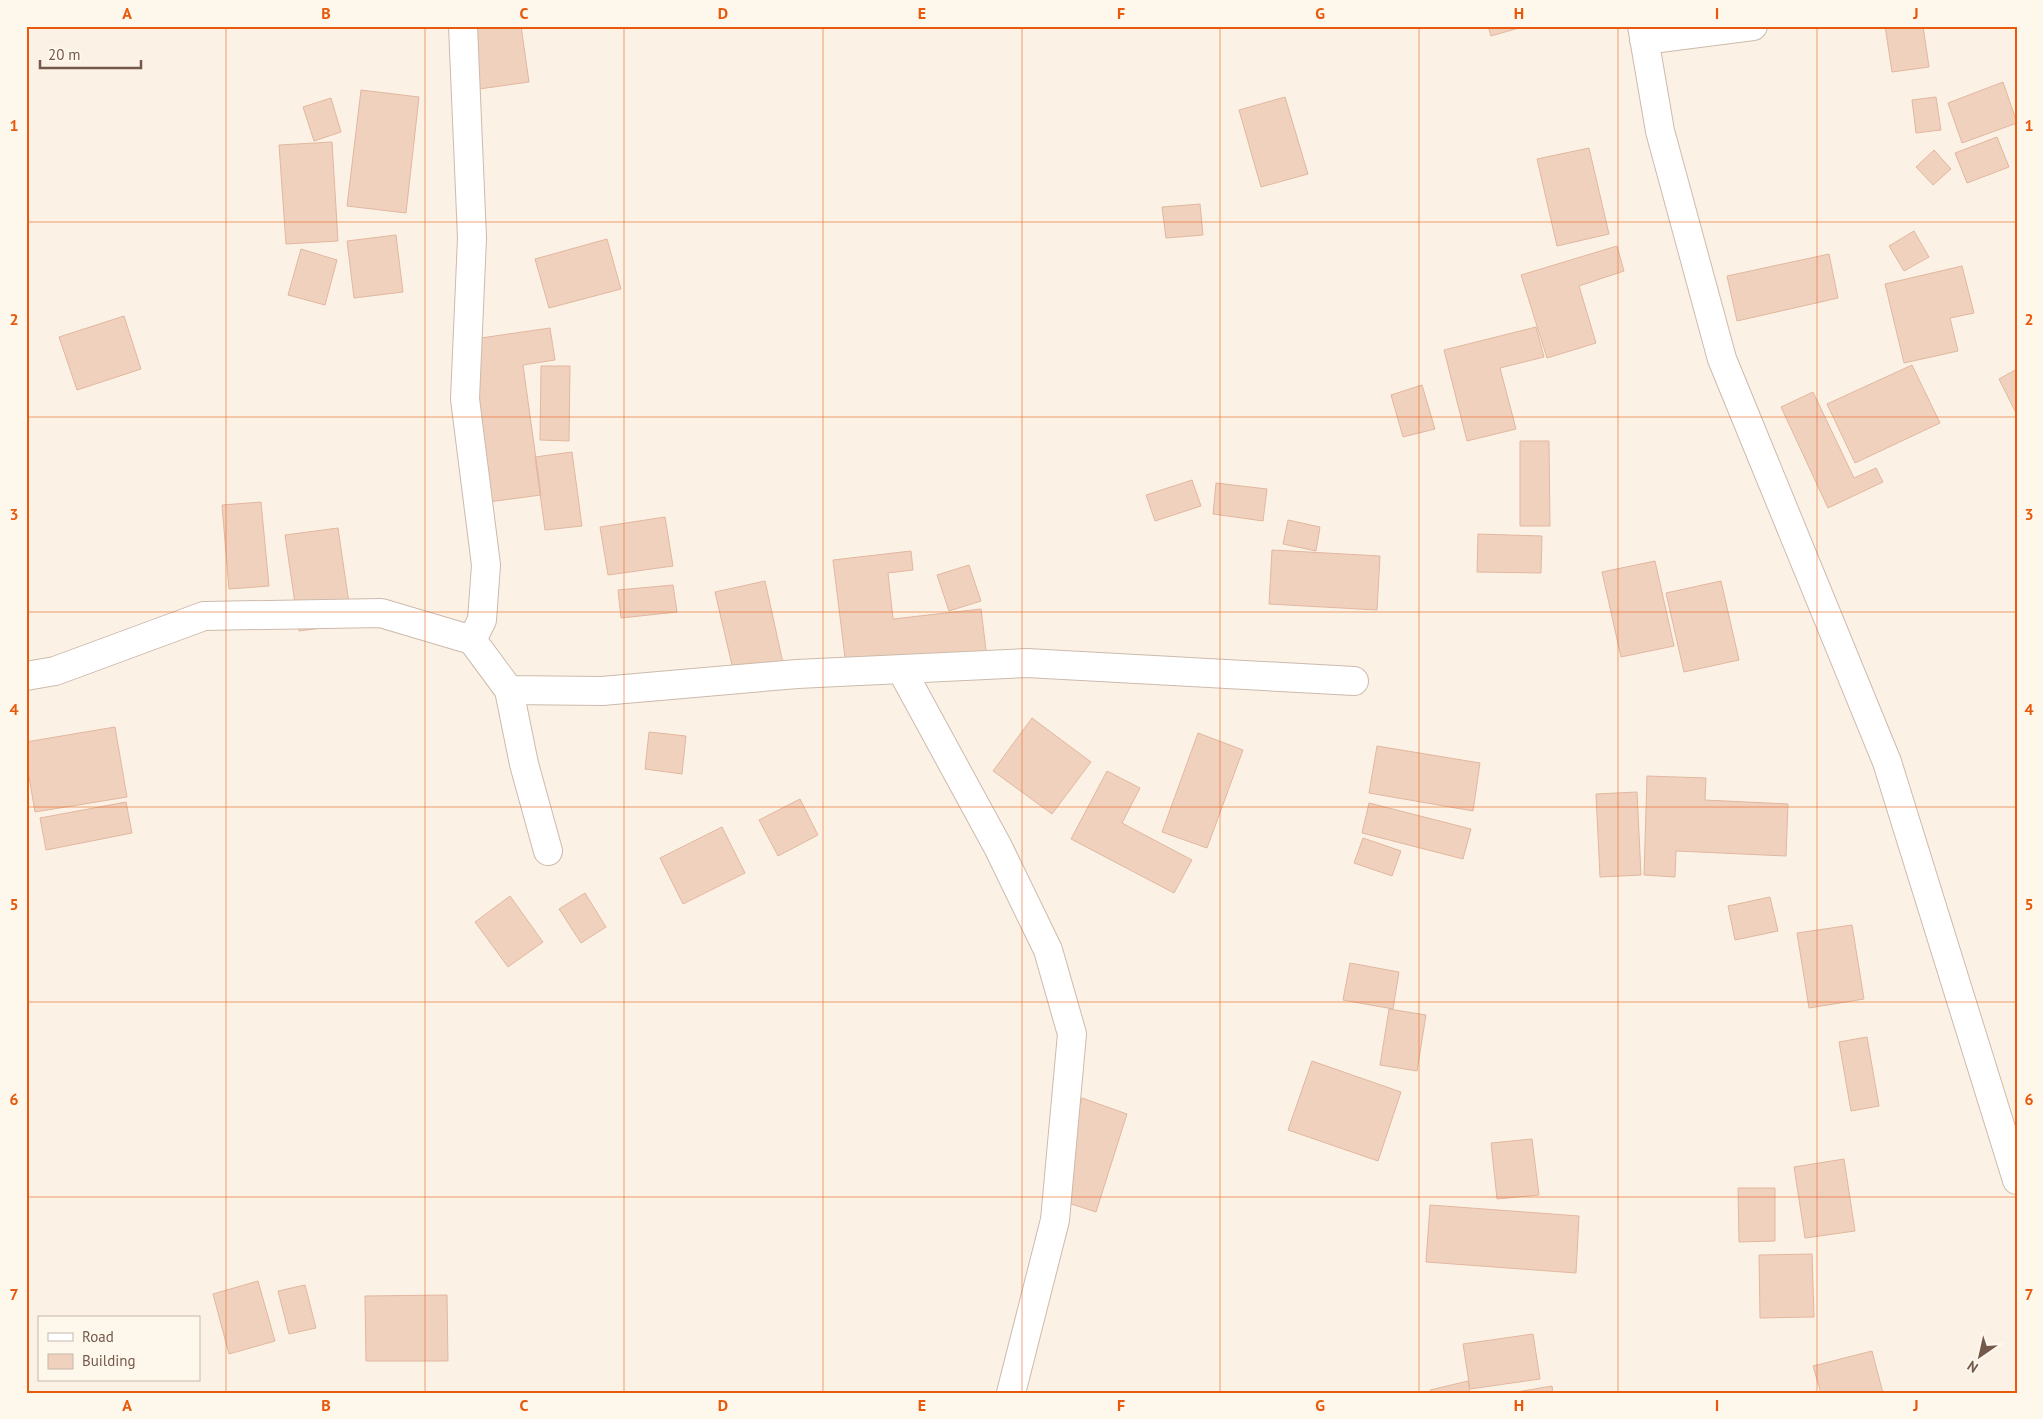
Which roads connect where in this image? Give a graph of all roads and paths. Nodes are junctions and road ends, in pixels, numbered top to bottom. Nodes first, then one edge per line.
1 (463, 26) edge
2 (1753, 26) edge
3 (1643, 33) edge
4 (472, 640) junction
5 (901, 669) junction
6 (26, 676) edge
7 (1354, 681) dead end
8 (509, 690) junction
9 (548, 851) dead end
10 (2017, 1180) edge
11 (1011, 1393) edge

1 - 4 street
2 - 3 street
3 - 10 street
4 - 6 street
4 - 8 street
5 - 7 street
5 - 8 street
5 - 11 street
8 - 9 street

